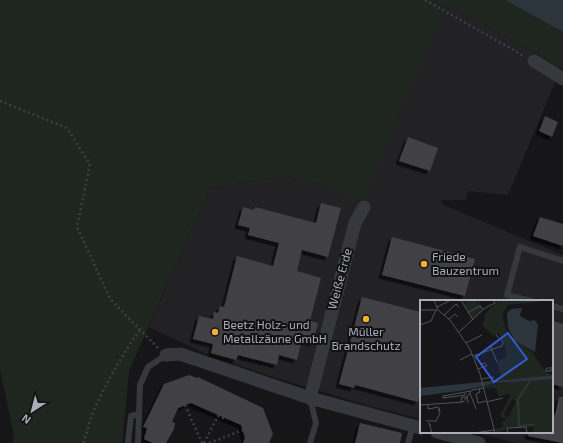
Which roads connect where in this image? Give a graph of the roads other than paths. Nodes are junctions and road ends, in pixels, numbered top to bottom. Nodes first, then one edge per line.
1 (534, 61) road end
2 (563, 79) edge
3 (364, 207) dead end
4 (563, 262) edge
5 (527, 300) edge
6 (553, 306) edge
7 (563, 309) edge
8 (166, 355) joint
9 (310, 398) junction
10 (139, 414) junction
11 (417, 427) edge
12 (445, 433) edge
13 (460, 435) edge
14 (128, 443) edge
15 (138, 443) edge
16 (310, 443) edge
17 (408, 443) edge
18 (479, 443) edge

1 - 2 street
3 - 9 street, Weiße Erde
4 - 5 lane
6 - 7 lane
8 - 9 street
8 - 10 lane
9 - 11 street
9 - 16 lane
10 - 14 lane
10 - 15 lane
11 - 17 lane
12 - 13 street
13 - 18 street

